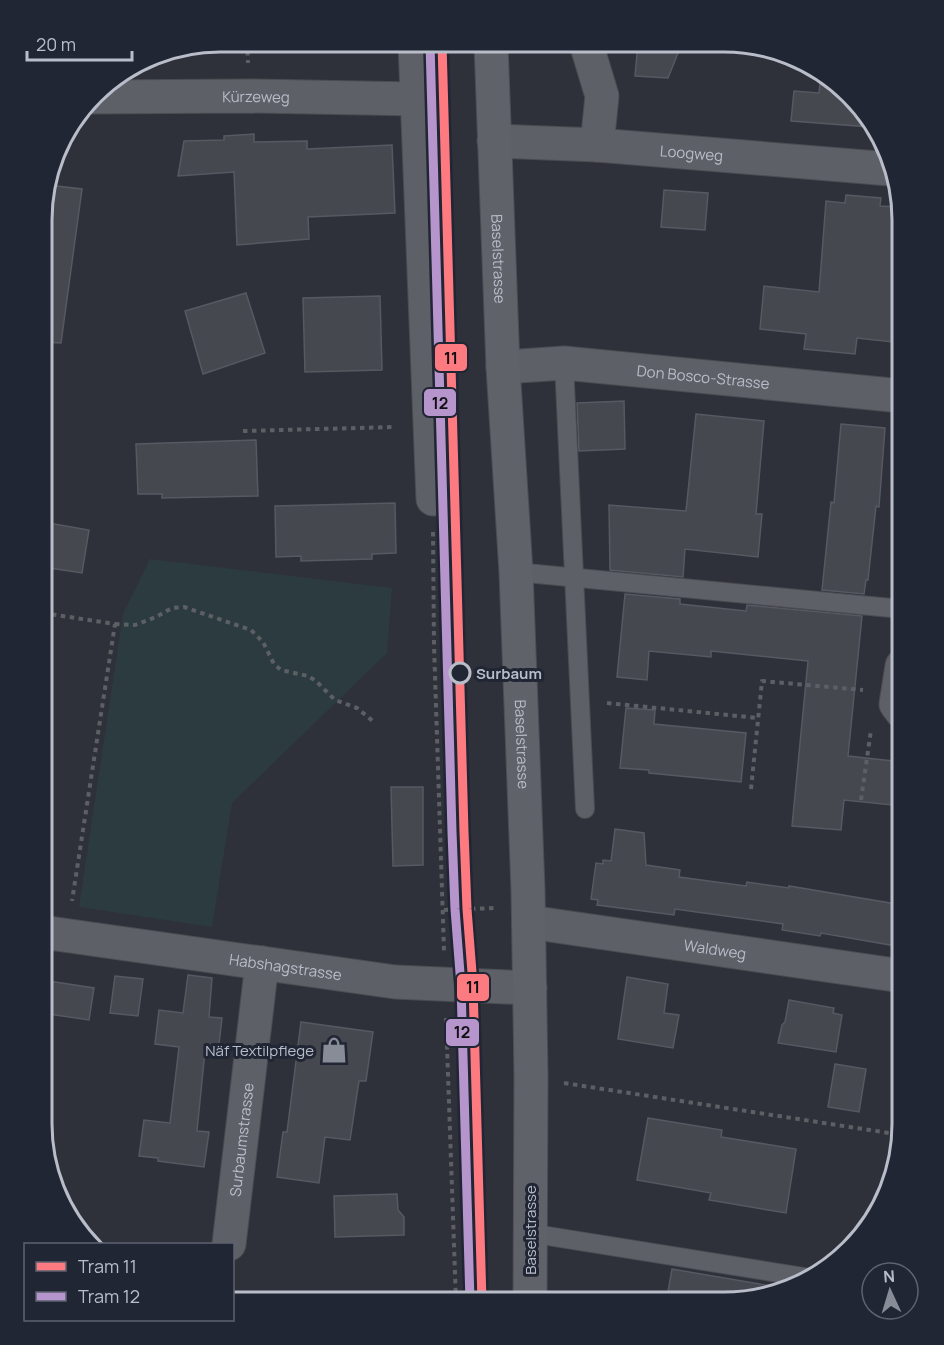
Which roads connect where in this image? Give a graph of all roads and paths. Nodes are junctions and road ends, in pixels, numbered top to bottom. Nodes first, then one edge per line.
1 (491, 52) edge
2 (589, 52) edge
3 (415, 53) edge
4 (107, 97) edge
5 (417, 99) junction
6 (494, 141) junction
7 (597, 145) junction
8 (884, 168) edge
9 (564, 363) junction
10 (503, 367) junction
11 (892, 395) edge
12 (429, 427) junction
13 (243, 431) dead end
14 (433, 499) joint
15 (516, 572) junction
16 (574, 578) junction
17 (892, 608) edge
18 (52, 615) edge
19 (446, 620) dead end
20 (115, 624) junction
21 (447, 642) dead end
22 (891, 690) edge
23 (580, 702) junction
24 (758, 718) junction
25 (374, 722) dead end
26 (872, 724) dead end
27 (751, 789) dead end
28 (861, 800) dead end
29 (585, 809) dead end
30 (528, 890) junction
31 (444, 910) junction
32 (529, 922) junction
33 (55, 934) edge
34 (262, 963) junction
35 (891, 974) edge
36 (445, 984) junction
37 (530, 988) junction
38 (531, 1077) junction
39 (891, 1133) edge
40 (529, 1233) junction
41 (229, 1243) edge
42 (796, 1276) edge
43 (456, 1292) edge
44 (530, 1292) edge

1 - 6 main road, Baselstrasse
2 - 7 street
3 - 5 street
4 - 5 street, Kürzeweg
5 - 12 street
6 - 7 street, Loogweg
6 - 10 main road, Baselstrasse
7 - 8 street, Loogweg
9 - 10 street, Don Bosco-Strasse
9 - 11 street, Don Bosco-Strasse
9 - 16 lane
10 - 15 main road, Baselstrasse
12 - 13 path
12 - 14 street
14 - 31 path
15 - 16 lane
15 - 30 main road, Baselstrasse
16 - 17 lane
16 - 23 lane
18 - 20 path
19 - 21 path
20 - 25 path
20 - 33 path
22 - 24 path
23 - 24 path
23 - 29 lane
24 - 27 path
26 - 28 path
30 - 31 path
30 - 32 main road, Baselstrasse
31 - 36 path
32 - 35 street, Waldweg
32 - 37 main road, Baselstrasse
33 - 34 street, Habshagstrasse
34 - 36 street, Habshagstrasse
34 - 41 street, Surbaumstrasse
36 - 37 street, Habshagstrasse
36 - 43 path
37 - 38 main road, Baselstrasse
38 - 39 path
38 - 40 main road, Baselstrasse
40 - 42 lane
40 - 44 main road, Baselstrasse

